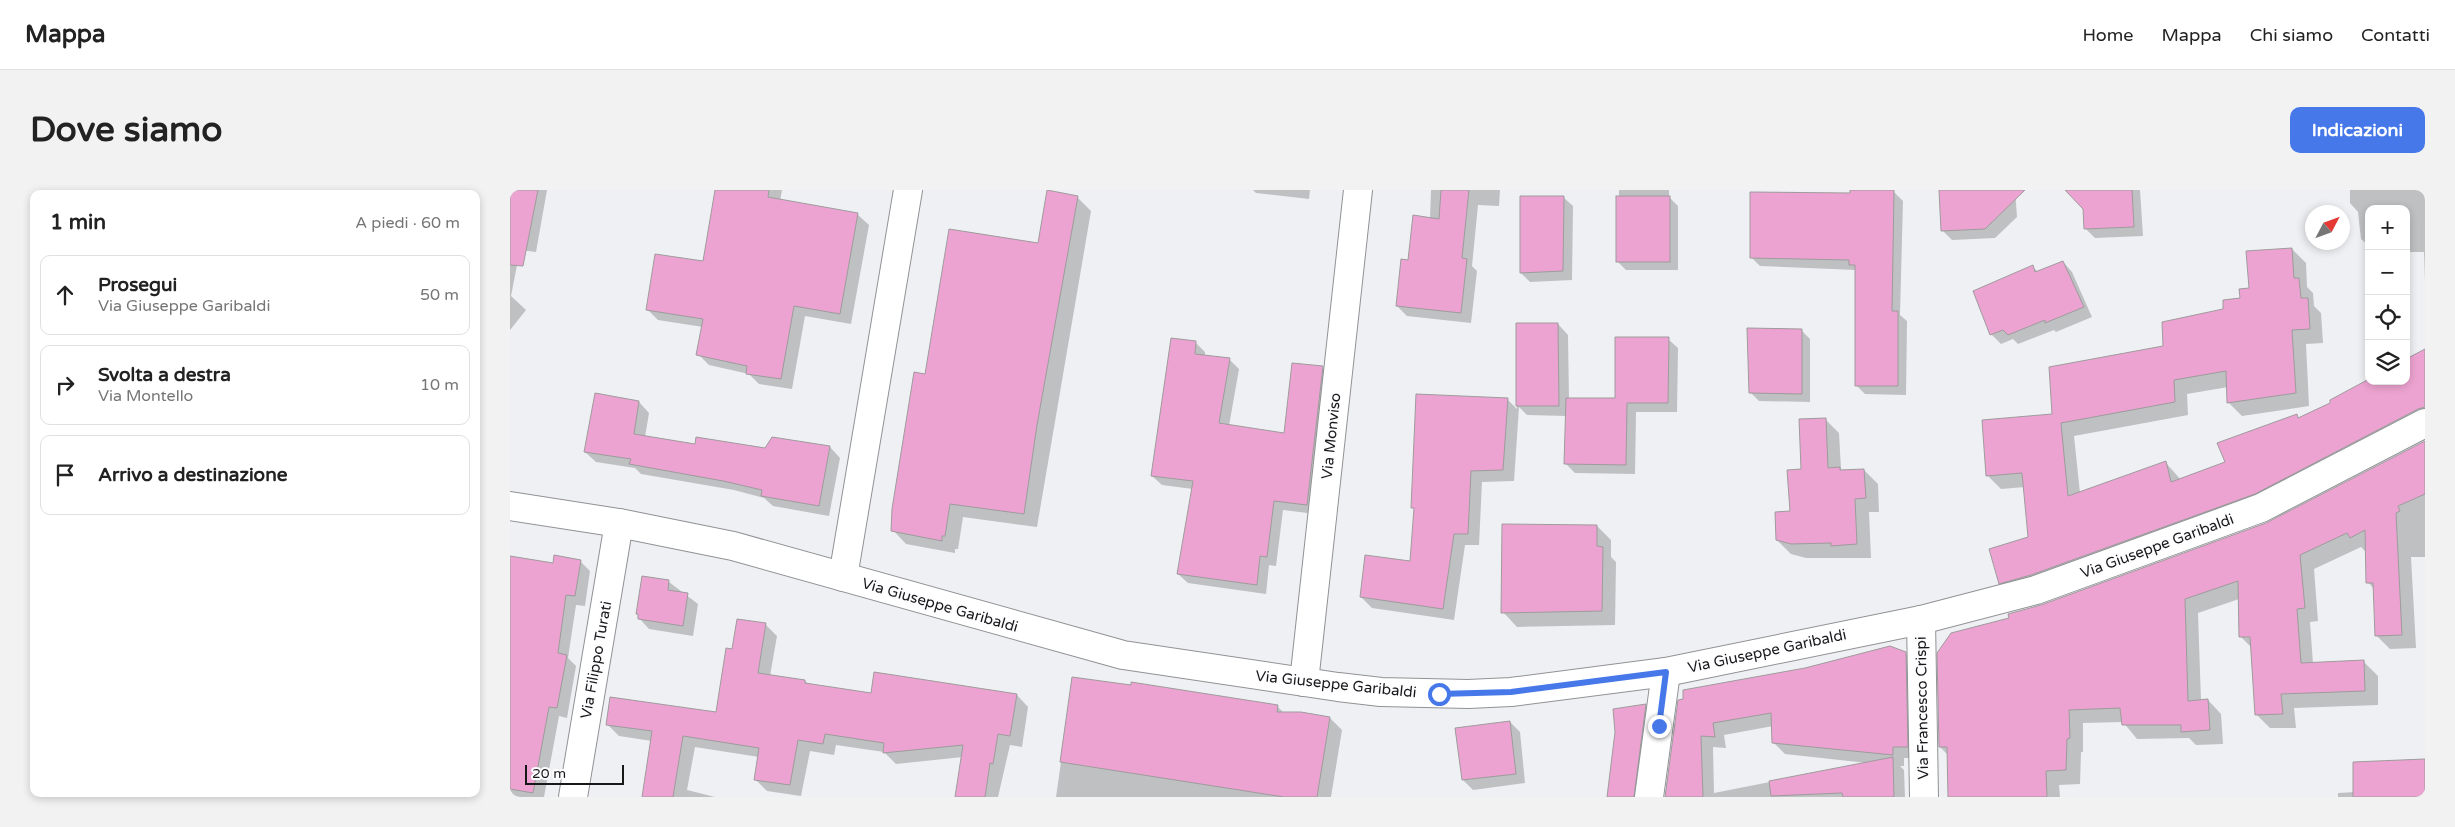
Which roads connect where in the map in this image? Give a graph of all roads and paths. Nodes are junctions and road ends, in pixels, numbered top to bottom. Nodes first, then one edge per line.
1 (908, 190) edge
2 (1358, 190) edge
3 (2425, 423) edge
4 (510, 506) edge
5 (620, 523) junction
6 (843, 577) junction
7 (1921, 620) junction
8 (1666, 672) junction
9 (1304, 682) junction
10 (573, 797) edge
11 (1649, 797) edge
12 (1924, 797) edge

1 - 6 street, Via Giuseppe Garibaldi
2 - 9 street, Via Monviso
3 - 7 street, Via Giuseppe Garibaldi
4 - 5 street, Via Giuseppe Garibaldi
5 - 6 street, Via Giuseppe Garibaldi
5 - 10 street, Via Filippo Turati
6 - 9 street, Via Giuseppe Garibaldi
7 - 8 street, Via Giuseppe Garibaldi
7 - 12 street, Via Francesco Crispi
8 - 9 street, Via Giuseppe Garibaldi
8 - 11 street

